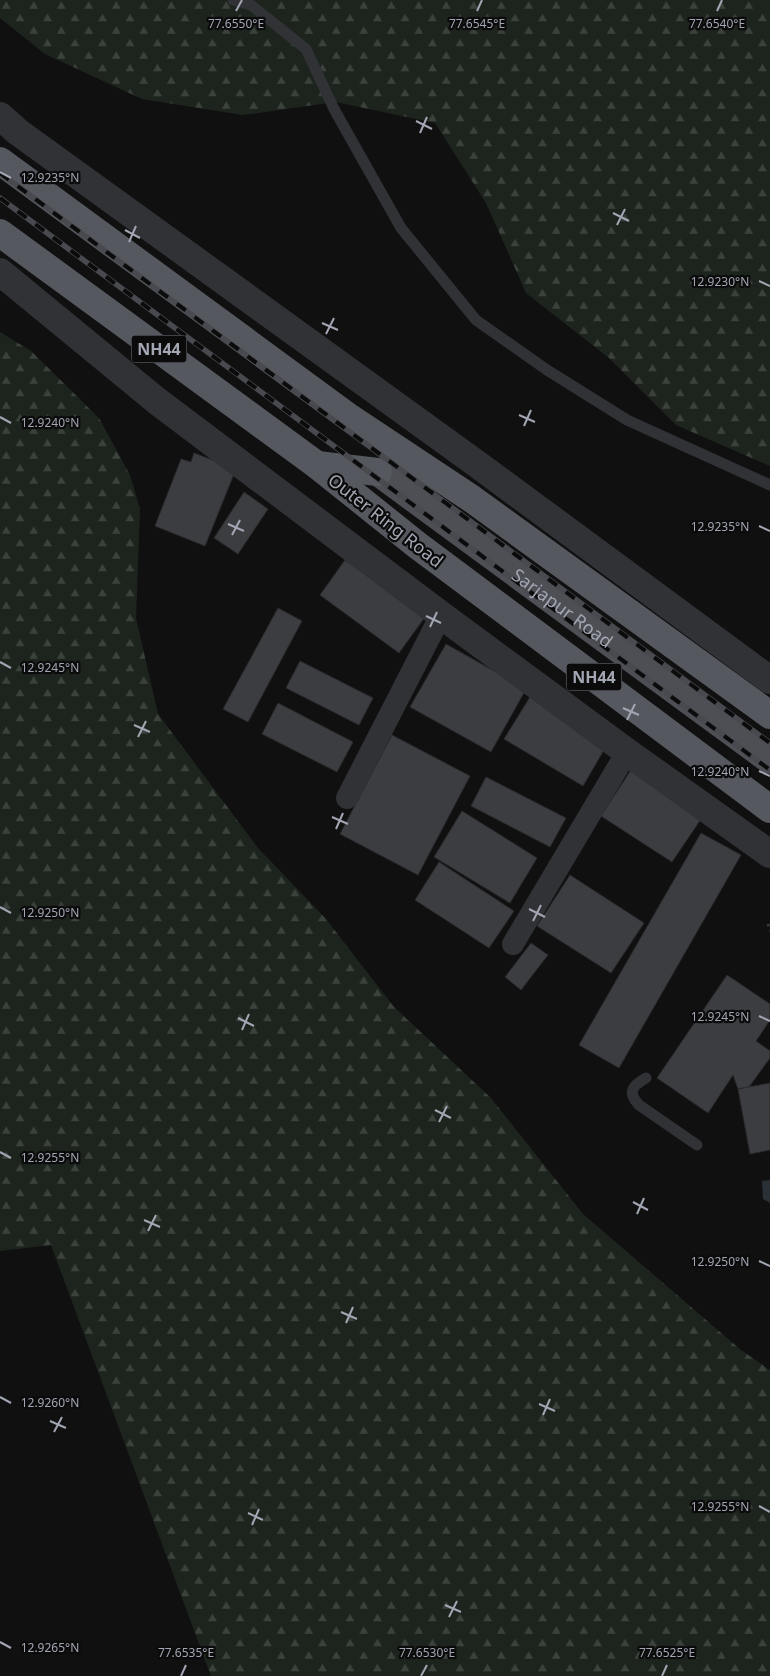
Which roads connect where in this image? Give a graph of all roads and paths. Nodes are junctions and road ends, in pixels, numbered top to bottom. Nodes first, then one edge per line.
1 (233, 0) edge
2 (0, 116) edge
3 (0, 161) edge
4 (0, 233) edge
5 (0, 272) edge
6 (317, 465) junction
7 (378, 472) joint
8 (770, 485) edge
9 (441, 615) junction
10 (770, 680) edge
11 (770, 715) edge
12 (627, 752) junction
13 (770, 760) edge
14 (347, 798) dead end
15 (770, 810) edge
16 (770, 854) edge
17 (768, 924) dead end
18 (770, 932) edge
19 (513, 944) dead end
20 (646, 1078) dead end
21 (697, 1145) dead end

1 - 8 lane
2 - 10 street
3 - 11 highway
4 - 6 highway, Outer Ring Road / NH44
5 - 9 street
6 - 7 highway
6 - 15 highway, Outer Ring Road / NH44
7 - 13 main road, Sarjapur Road
9 - 12 street
9 - 14 street
12 - 16 street
12 - 19 street
17 - 18 path
20 - 21 lane

